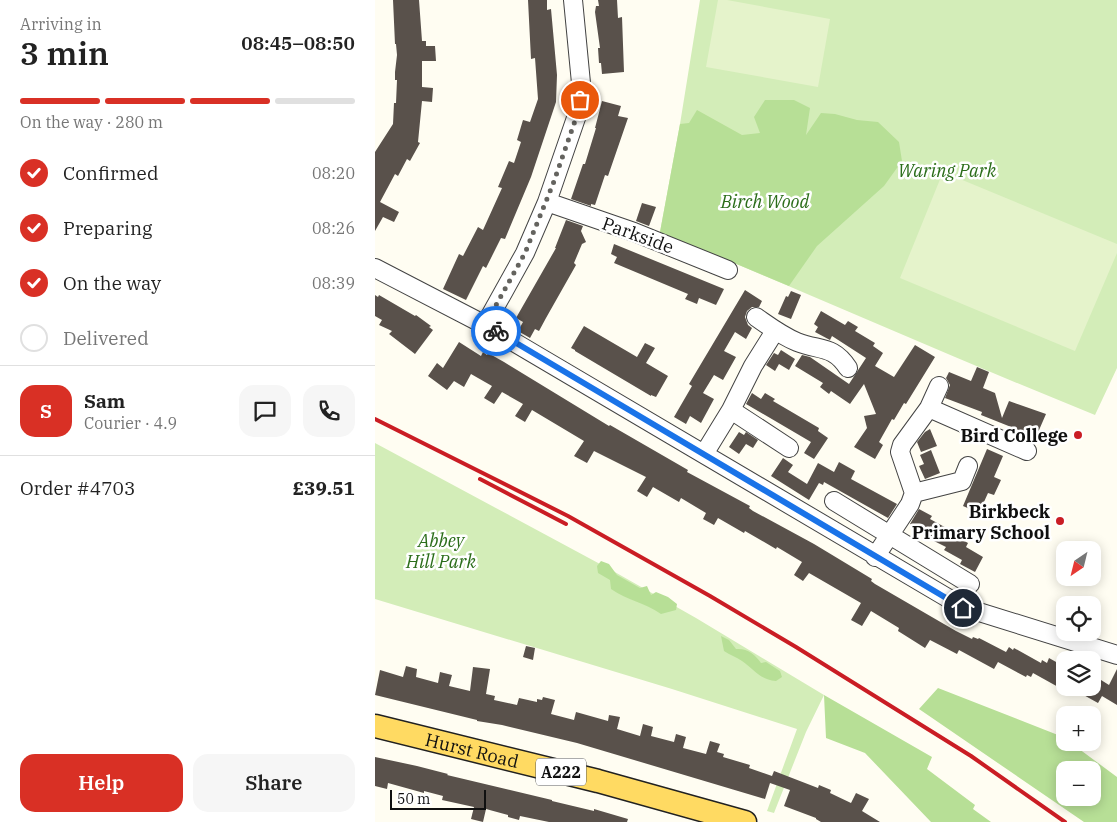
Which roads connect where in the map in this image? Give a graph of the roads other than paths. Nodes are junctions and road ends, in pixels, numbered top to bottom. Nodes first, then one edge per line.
1 (573, 0) edge
2 (547, 202) junction
3 (375, 268) edge
4 (728, 270) dead end
5 (756, 317) dead end
6 (485, 325) junction
7 (775, 330) junction
8 (848, 368) dead end
9 (939, 386) dead end
10 (929, 408) junction
11 (731, 410) junction
12 (789, 448) dead end
13 (1027, 451) dead end
14 (704, 454) junction
15 (968, 466) dead end
16 (914, 493) junction
17 (834, 501) dead end
18 (889, 535) junction
19 (875, 557) junction
20 (970, 584) dead end
21 (1117, 655) edge
22 (375, 726) edge
23 (744, 822) edge

1 - 2 street
2 - 4 street, Parkside
2 - 6 street
3 - 6 street
5 - 7 street
6 - 14 street
7 - 8 street
7 - 11 street
9 - 10 street
10 - 13 street
10 - 16 street
11 - 12 street
11 - 14 street
14 - 19 street
15 - 16 street
16 - 18 street
17 - 18 street
18 - 19 street
18 - 20 street
19 - 21 street
22 - 23 main road, Hurst Road / A222

